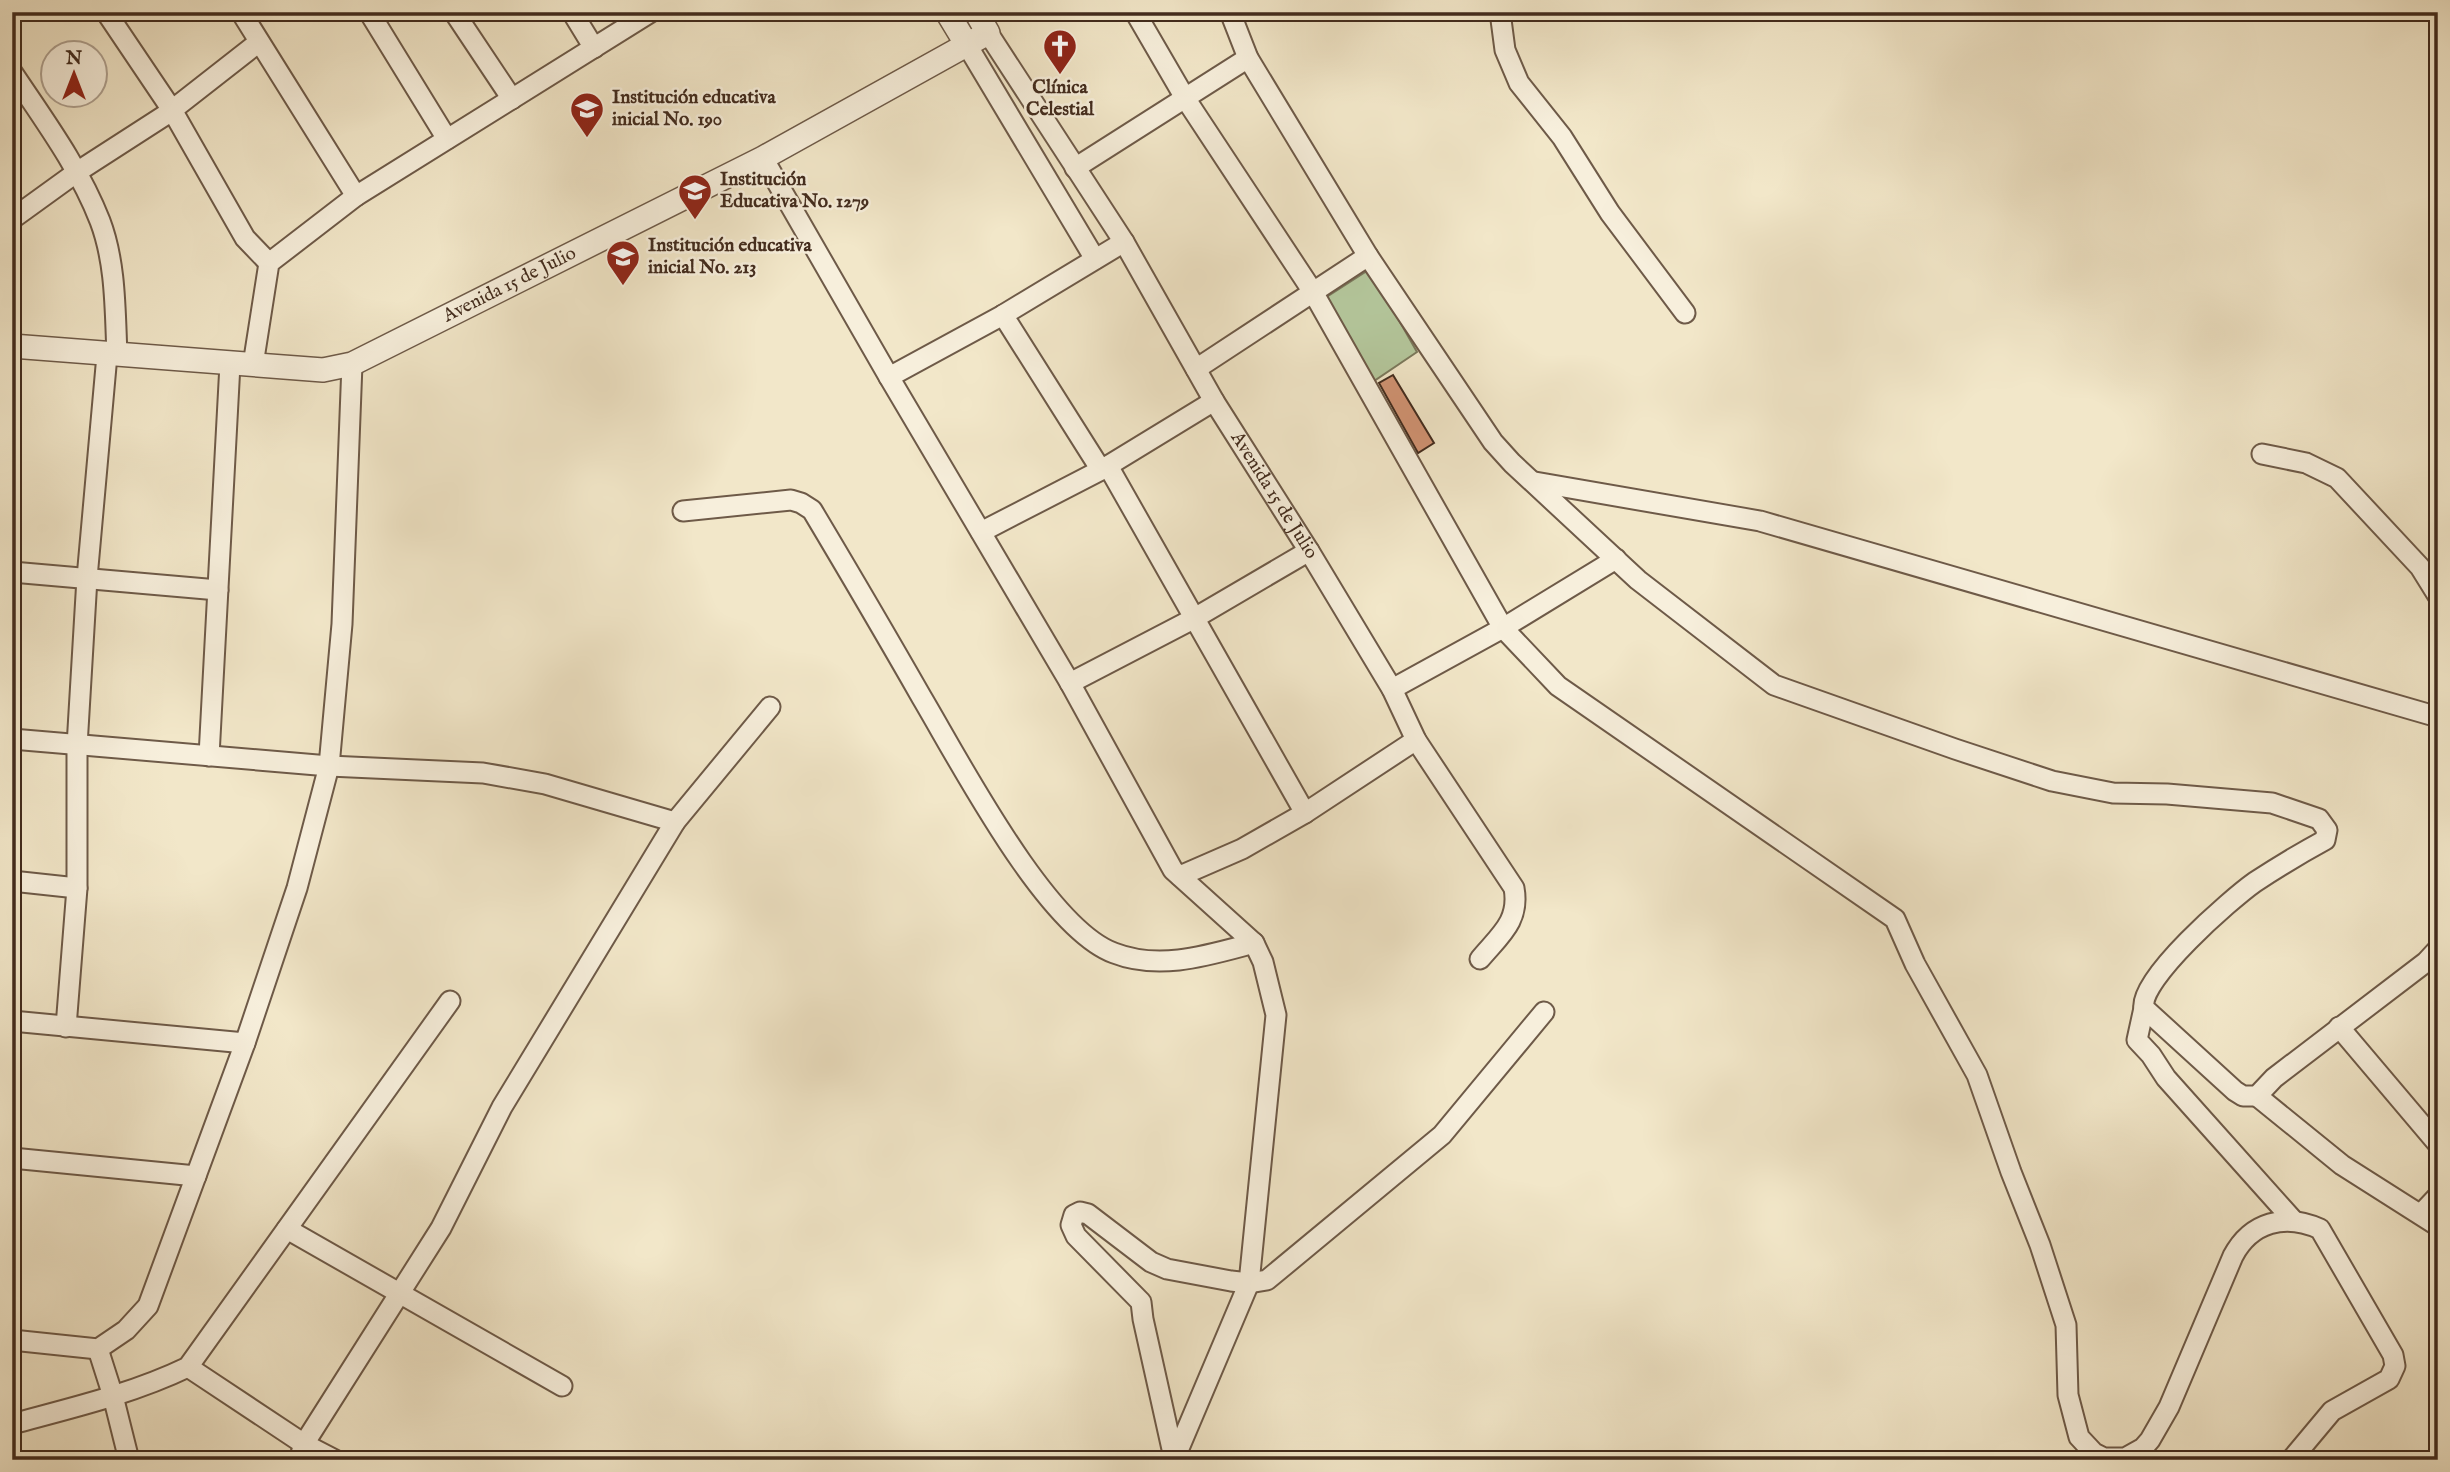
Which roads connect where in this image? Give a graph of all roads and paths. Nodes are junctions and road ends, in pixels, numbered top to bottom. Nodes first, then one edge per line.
1 (106, 12) edge
2 (241, 12) edge
3 (369, 12) edge
4 (454, 12) edge
5 (572, 12) edge
6 (651, 12) edge
7 (947, 12) edge
8 (976, 12) edge
9 (1135, 12) edge
10 (1230, 12) edge
11 (1500, 12) edge
12 (988, 33) junction
13 (260, 42) junction
14 (967, 45) junction
15 (594, 48) junction
16 (1248, 58) junction
17 (12, 72) edge
18 (1185, 98) junction
19 (512, 99) junction
20 (172, 110) junction
21 (447, 139) junction
22 (763, 158) junction
23 (1075, 168) junction
24 (77, 172) junction
25 (355, 196) junction
26 (12, 219) edge
27 (1124, 242) junction
28 (1368, 256) junction
29 (1095, 259) junction
30 (269, 263) junction
31 (1313, 292) junction
32 (1685, 313) dead end
33 (1003, 315) junction
34 (12, 346) edge
35 (112, 355) junction
36 (230, 364) junction
37 (352, 364) junction
38 (253, 365) junction
39 (1196, 369) junction
40 (889, 377) junction
41 (1214, 401) junction
42 (2262, 454) dead end
43 (1105, 468) junction
44 (1534, 482) junction
45 (683, 511) dead end
46 (981, 532) junction
47 (1309, 551) junction
48 (1616, 559) junction
49 (12, 572) edge
50 (88, 578) junction
51 (218, 590) junction
52 (2438, 596) edge
53 (1194, 619) junction
54 (1503, 628) junction
55 (1070, 682) junction
56 (1392, 689) junction
57 (770, 707) dead end
58 (2438, 717) edge
59 (12, 739) edge
60 (1416, 740) junction
61 (77, 746) junction
62 (209, 756) junction
63 (329, 766) junction
64 (1305, 813) junction
65 (675, 822) junction
66 (1180, 876) junction
67 (12, 881) edge
68 (76, 888) junction
69 (1254, 943) junction
70 (2434, 958) edge
71 (1480, 959) dead end
72 (450, 1001) dead end
73 (2144, 1008) junction
74 (1544, 1012) dead end
75 (12, 1021) edge
76 (66, 1027) junction
77 (2339, 1027) junction
78 (245, 1042) junction
79 (2257, 1096) junction
80 (2438, 1144) edge
81 (12, 1158) edge
82 (196, 1176) junction
83 (2438, 1196) edge
84 (2421, 1214) junction
85 (2293, 1220) junction
86 (2438, 1226) edge
87 (287, 1229) junction
88 (1249, 1283) junction
89 (400, 1292) junction
90 (12, 1340) edge
91 (98, 1349) junction
92 (188, 1367) junction
93 (562, 1386) dead end
94 (114, 1396) junction
95 (12, 1424) edge
96 (302, 1452) edge
97 (2093, 1456) edge
98 (1174, 1459) edge
99 (129, 1460) edge
100 (335, 1460) edge
101 (2291, 1460) edge

1 - 20 street
2 - 13 street
3 - 21 street
4 - 19 street
5 - 15 street
6 - 15 street
7 - 14 street
8 - 12 street, Avenida 15 de Julio
9 - 18 street
10 - 16 street
11 - 32 street
12 - 14 street, Avenida 15 de Julio
12 - 23 street, Avenida 15 de Julio
13 - 20 street
13 - 25 street
14 - 22 street, Avenida 15 de Julio
14 - 29 street
15 - 19 street
16 - 18 street
16 - 28 street
17 - 24 street
18 - 23 street
18 - 31 street
19 - 21 street
20 - 24 street
20 - 30 street
21 - 25 street
22 - 37 street, Avenida 15 de Julio
22 - 40 street
23 - 27 street, Avenida 15 de Julio
24 - 26 street
24 - 35 street
25 - 30 street
27 - 29 street
27 - 39 street, Avenida 15 de Julio
28 - 31 street
28 - 44 street
29 - 33 street
30 - 38 street
31 - 39 street
31 - 54 street
33 - 40 street
33 - 43 street
34 - 35 street, Avenida 15 de Julio
35 - 36 street, Avenida 15 de Julio
35 - 50 street
36 - 38 street, Avenida 15 de Julio
36 - 51 street
37 - 38 street, Avenida 15 de Julio
37 - 63 street
39 - 41 street, Avenida 15 de Julio
40 - 46 street
41 - 43 street
41 - 47 street, Avenida 15 de Julio
42 - 52 street
43 - 46 street
43 - 53 street
44 - 48 street
44 - 58 street
45 - 69 street
46 - 55 street
47 - 53 street
47 - 56 street, Avenida 15 de Julio
48 - 54 street
48 - 73 street
49 - 50 street
50 - 51 street
50 - 61 street
51 - 62 street
53 - 55 street
53 - 64 street
54 - 56 street
54 - 97 street
55 - 66 street
56 - 60 street, Avenida 15 de Julio
57 - 65 street
59 - 61 street
60 - 64 street
60 - 71 street, Avenida 15 de Julio
61 - 62 street
61 - 68 street
62 - 63 street
63 - 65 street
63 - 78 street
64 - 66 street
65 - 89 street
66 - 69 street
67 - 68 street
68 - 76 street
69 - 88 street
70 - 77 street
72 - 87 street
73 - 79 street
73 - 85 street
74 - 88 street
75 - 76 street
76 - 78 street
77 - 79 street
77 - 80 street
78 - 82 street
79 - 84 street
81 - 82 street
82 - 91 street
83 - 84 street
84 - 86 street
85 - 97 street
85 - 101 street
87 - 89 street
87 - 92 street
88 - 98 street
88 - 98 street
89 - 93 street
89 - 96 street
90 - 91 street
91 - 94 street
92 - 94 street
92 - 96 street
94 - 95 street
94 - 99 street
96 - 100 street

